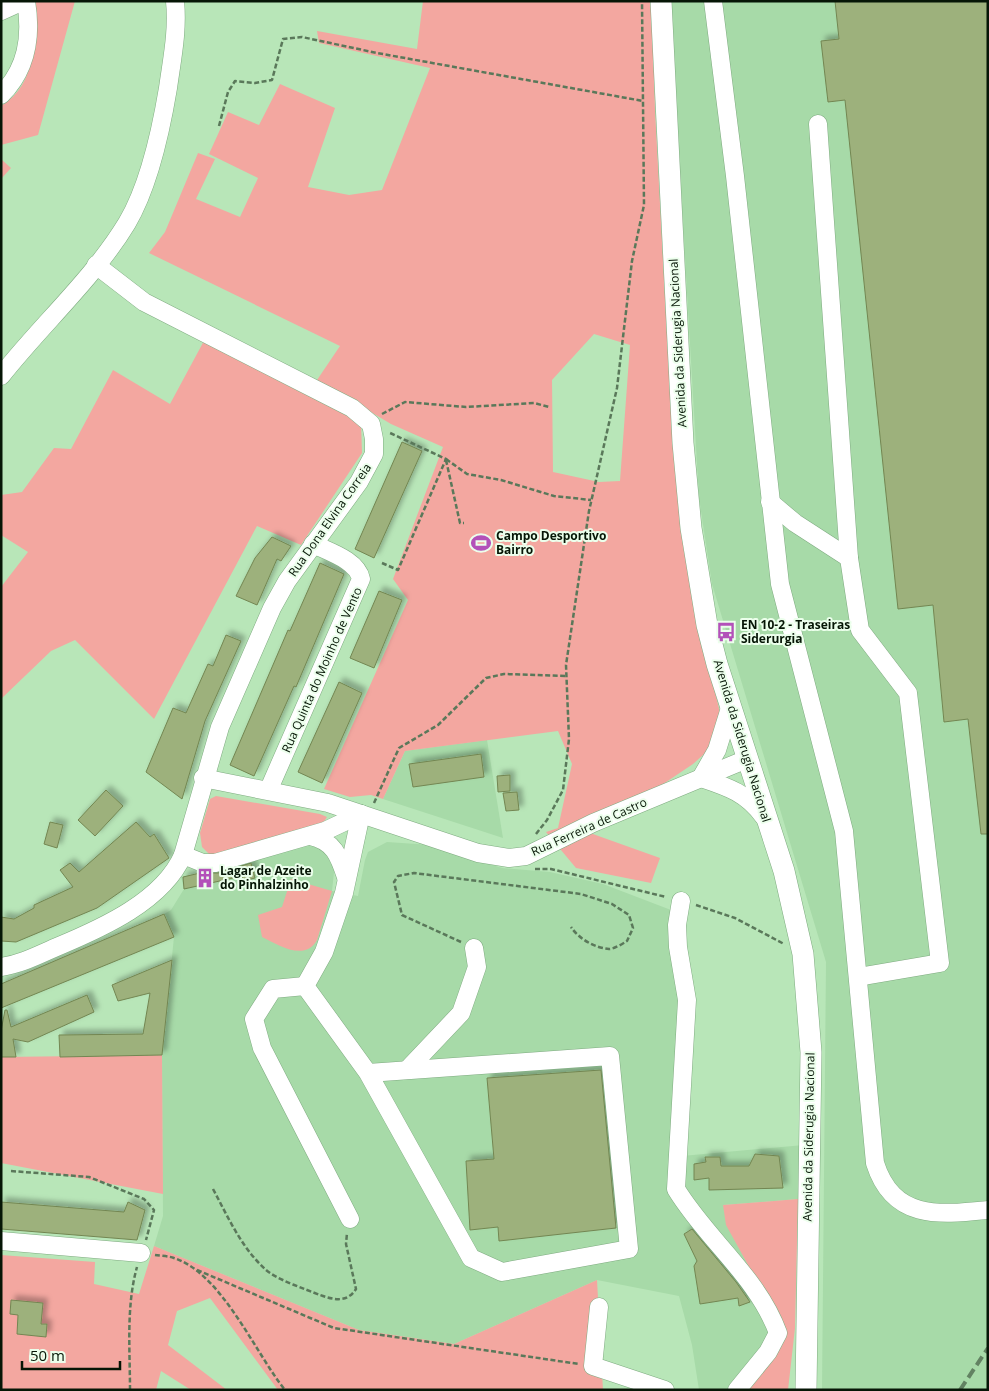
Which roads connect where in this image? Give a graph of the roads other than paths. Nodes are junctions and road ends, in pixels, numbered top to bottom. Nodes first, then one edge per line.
1 (25, 1) edge
2 (175, 1) edge
3 (661, 1) edge
4 (713, 1) edge
5 (1, 11) edge
6 (1, 95) edge
7 (818, 124) dead end
8 (96, 265) junction
9 (2, 374) edge
10 (770, 502) junction
11 (313, 544) junction
12 (849, 558) junction
13 (730, 708) junction
14 (747, 759) junction
15 (203, 778) junction
16 (701, 778) junction
17 (269, 789) junction
18 (328, 802) junction
19 (361, 814) junction
20 (767, 821) junction
21 (331, 829) junction
22 (310, 836) junction
23 (183, 855) junction
24 (345, 886) junction
25 (681, 901) road end
26 (474, 948) road end
27 (1, 967) edge
28 (858, 977) junction
29 (305, 986) junction
30 (407, 1070) junction
31 (368, 1073) junction
32 (988, 1210) edge
33 (350, 1219) road end
34 (1, 1241) edge
35 (141, 1253) road end
36 (599, 1307) dead end
37 (665, 1390) edge
38 (736, 1390) edge
39 (806, 1390) edge

1 - 5 street
1 - 6 street
2 - 8 street
3 - 13 main road, Avenida da Siderugia Nacional
4 - 10 street
7 - 12 street
8 - 9 street
8 - 11 street, Rua Dona Elvina Correia
10 - 12 street
10 - 28 street
11 - 15 street, Rua Dona Elvina Correia
11 - 17 street, Rua Quinta do Moinho de Vento
12 - 28 street
13 - 14 main road, Avenida da Siderugia Nacional
13 - 16 street
14 - 16 street, Rua Ferreira de Castro
14 - 20 main road, Avenida da Siderugia Nacional
15 - 17 street, Rua Ferreira de Castro
15 - 23 street, Rua Dona Elvina Correia
16 - 19 street, Rua Ferreira de Castro
16 - 20 street
17 - 18 street, Rua Ferreira de Castro
18 - 19 street, Rua Ferreira de Castro
18 - 21 street
19 - 21 street
19 - 24 street
20 - 39 main road, Avenida da Siderugia Nacional
21 - 22 street
22 - 23 street
22 - 24 street
23 - 27 street
24 - 29 street
25 - 38 street
26 - 30 street
28 - 32 street
29 - 31 street
29 - 33 street
30 - 31 street
30 - 31 street
34 - 35 street
36 - 37 street

